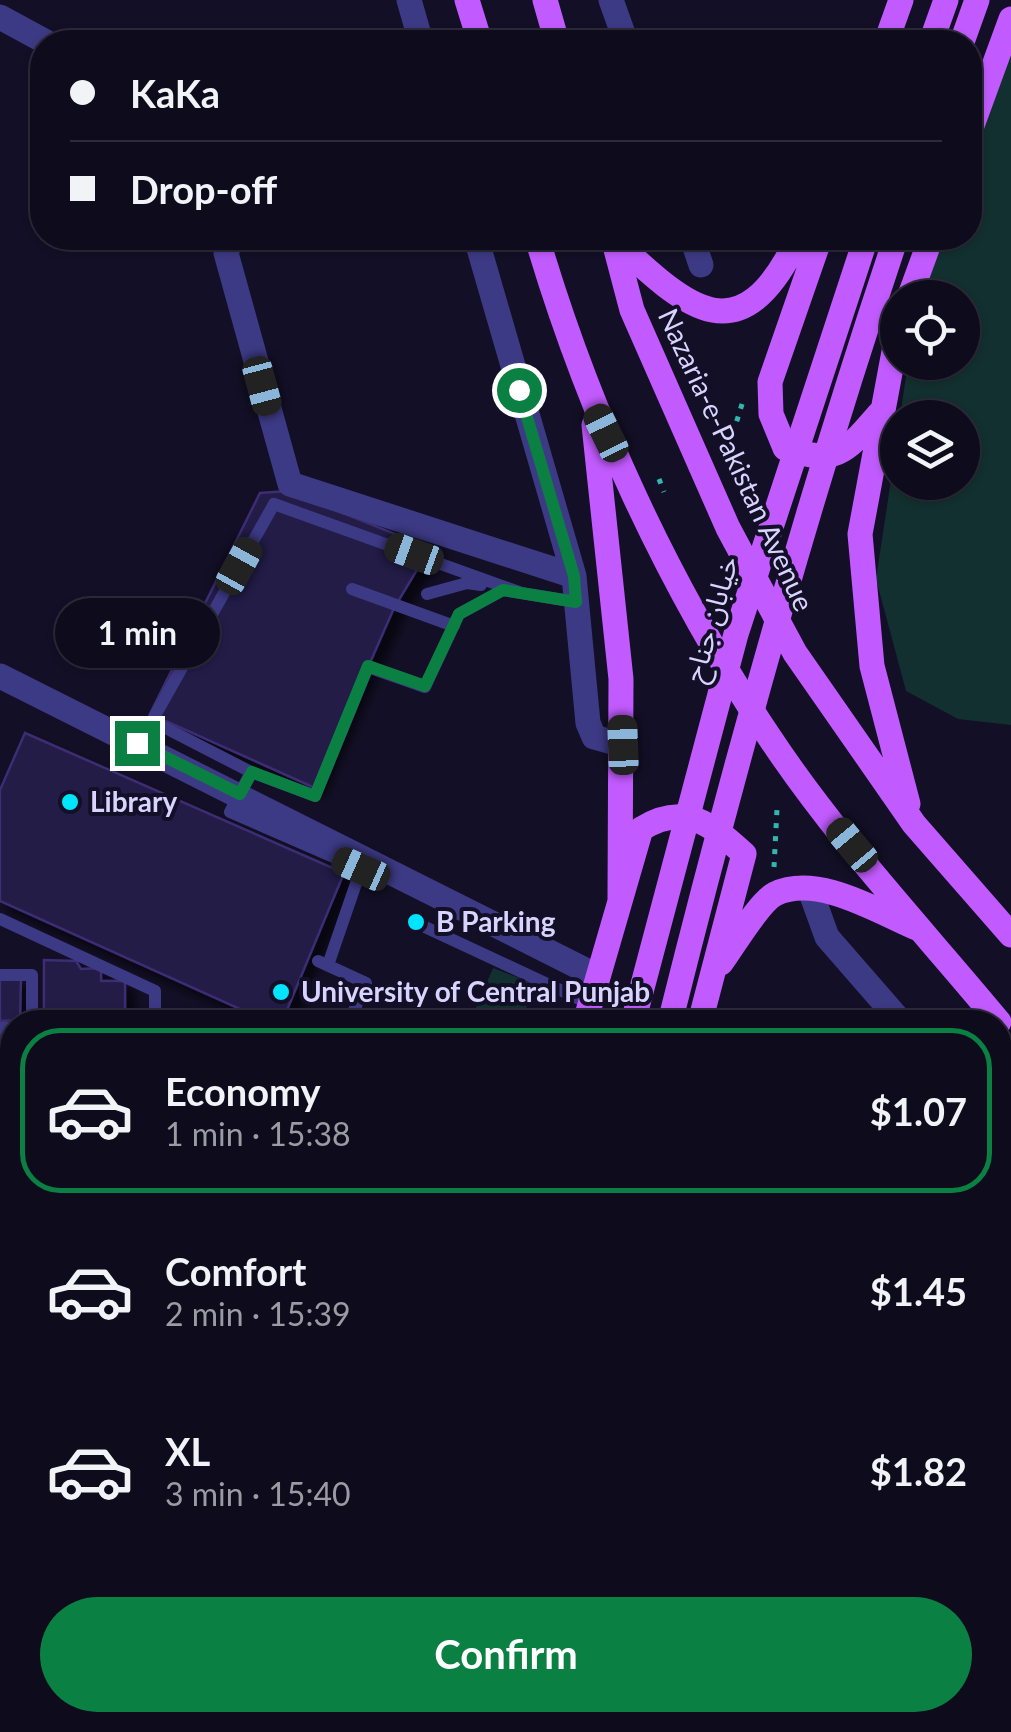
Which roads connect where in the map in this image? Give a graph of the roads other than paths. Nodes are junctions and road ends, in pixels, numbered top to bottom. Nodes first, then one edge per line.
1 (409, 0) edge
2 (467, 0) edge
3 (545, 0) edge
4 (611, 0) edge
5 (901, 0) edge
6 (946, 0) edge
7 (976, 0) edge
8 (0, 17) edge
9 (1011, 19) edge
10 (418, 30) edge
11 (476, 30) edge
12 (554, 30) edge
13 (622, 30) edge
14 (890, 30) edge
15 (935, 30) edge
16 (966, 30) edge
17 (30, 33) edge
18 (982, 98) edge
19 (227, 250) edge
20 (479, 250) edge
21 (541, 250) edge
22 (616, 250) edge
23 (626, 250) edge
24 (696, 250) edge
25 (792, 250) edge
26 (816, 250) edge
27 (862, 250) edge
28 (892, 250) edge
29 (927, 250) edge
30 (701, 266) dead end
31 (916, 280) edge
32 (592, 403) junction
33 (880, 413) joint
34 (575, 589) junction
35 (352, 590) dead end
36 (503, 590) junction
37 (519, 592) junction
38 (426, 594) dead end
39 (454, 626) junction
40 (0, 676) edge
41 (623, 745) junction
42 (245, 783) junction
43 (914, 824) junction
44 (810, 890) junction
45 (620, 898) junction
46 (0, 918) edge
47 (426, 928) dead end
48 (924, 931) junction
49 (1011, 935) edge
50 (714, 972) junction
51 (0, 975) edge
52 (597, 976) junction
53 (35, 1010) edge
54 (155, 1010) edge
55 (354, 1010) edge
56 (581, 1010) edge
57 (588, 1010) edge
58 (636, 1010) edge
59 (673, 1010) edge
60 (703, 1010) edge
61 (892, 1010) edge
62 (988, 1010) edge

1 - 10 street
2 - 11 main road
3 - 12 main road
4 - 13 street
5 - 14 main road
6 - 15 main road
7 - 16 main road
8 - 17 street
9 - 18 main road
19 - 34 street
20 - 34 street
21 - 32 main road
22 - 43 main road, Nazaria-e-Pakistan Avenue
23 - 25 main road
24 - 30 street
26 - 33 main road
27 - 58 main road, خیابان جناح, bridge
28 - 59 main road, bridge
29 - 31 main road
32 - 41 main road
32 - 48 main road
33 - 43 main road
34 - 37 lane
34 - 41 street
35 - 39 lane
36 - 37 lane
36 - 38 lane
36 - 39 lane
37 - 42 lane
39 - 42 lane
40 - 42 street
41 - 45 main road
42 - 52 street
42 - 55 lane
43 - 49 main road, Nazaria-e-Pakistan Avenue
44 - 48 main road
44 - 50 main road
44 - 61 street
45 - 50 main road
45 - 52 main road
46 - 54 lane
47 - 56 lane
48 - 62 main road
50 - 60 main road
51 - 53 lane
52 - 57 main road

